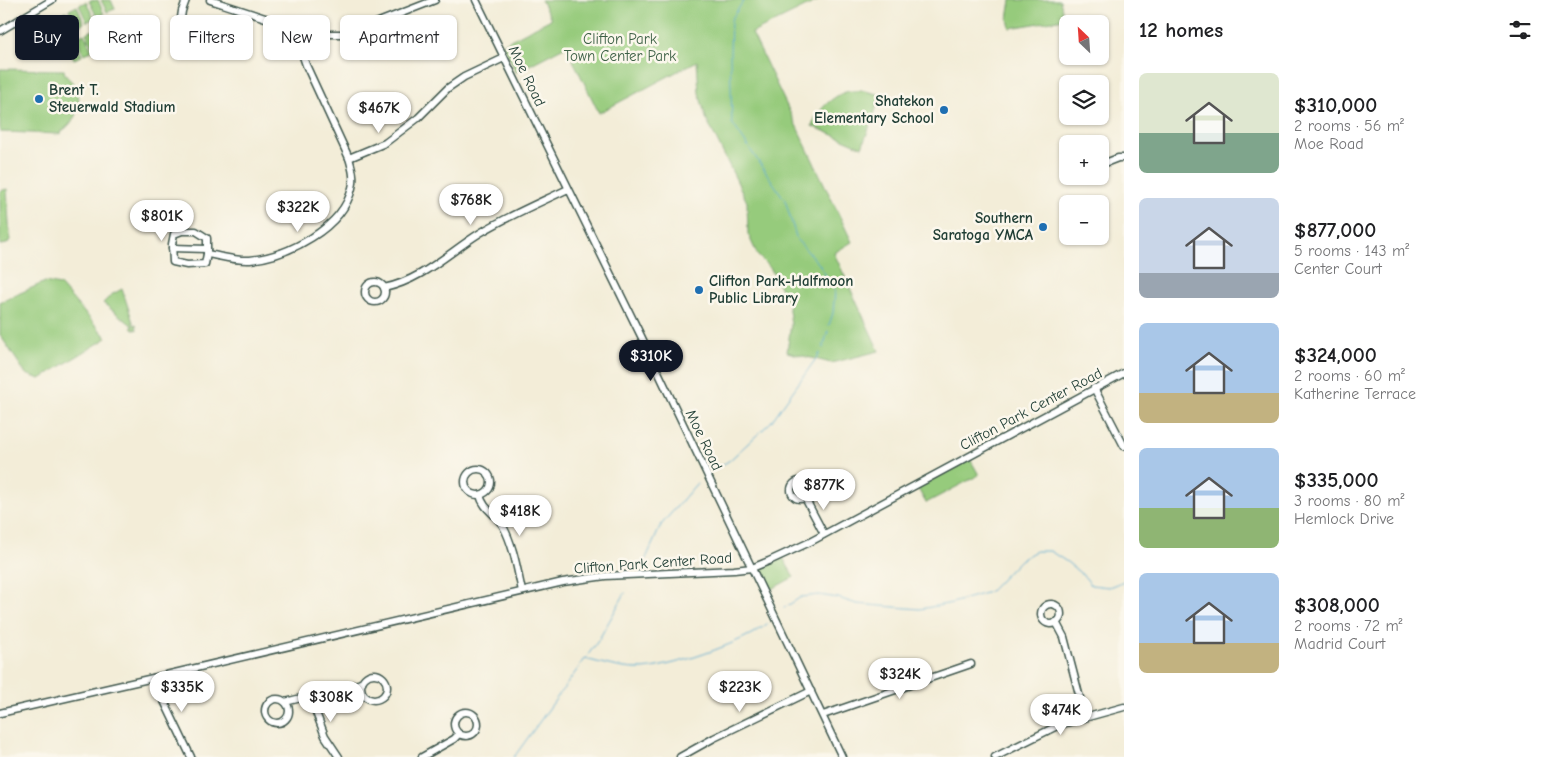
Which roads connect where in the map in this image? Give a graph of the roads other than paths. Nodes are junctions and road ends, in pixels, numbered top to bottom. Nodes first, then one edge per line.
1 (52, 0) edge
2 (186, 0) edge
3 (210, 0) edge
4 (435, 0) edge
5 (476, 0) edge
6 (181, 15) edge
7 (263, 17) edge
8 (0, 31) edge
9 (330, 34) edge
10 (504, 58) junction
11 (304, 60) edge
12 (350, 158) junction
13 (1124, 158) edge
14 (1109, 162) edge
15 (568, 189) junction
16 (172, 248) junction
17 (207, 252) junction
18 (384, 288) dead end
19 (1124, 373) edge
20 (1094, 388) junction
21 (1124, 446) edge
22 (480, 495) junction
23 (805, 498) dead end
24 (824, 534) junction
25 (752, 568) junction
26 (522, 591) junction
27 (1056, 622) dead end
28 (970, 664) dead end
29 (153, 678) junction
30 (362, 683) junction
31 (811, 691) junction
32 (310, 697) junction
33 (285, 702) dead end
34 (1124, 707) edge
35 (0, 712) edge
36 (823, 715) junction
37 (1085, 716) junction
38 (459, 734) dead end
39 (192, 757) edge
40 (339, 757) edge
41 (422, 757) edge
42 (680, 757) edge
43 (842, 757) edge
44 (994, 757) edge

1 - 8 street
2 - 6 street
3 - 7 street
4 - 9 street
5 - 10 street, Moe Road
10 - 12 street
10 - 15 street, Moe Road
11 - 12 street
12 - 17 street
13 - 14 street
15 - 18 street
15 - 25 street, Moe Road
16 - 17 street
16 - 17 street
16 - 17 street
19 - 20 street, Clifton Park Center Road
20 - 21 street
20 - 24 street, Clifton Park Center Road
22 - 22 street
22 - 26 street
23 - 24 street
24 - 25 street, Clifton Park Center Road
25 - 26 street, Clifton Park Center Road
25 - 31 street, Moe Road
26 - 29 street, Clifton Park Center Road
27 - 37 street
28 - 36 street
29 - 35 street, Clifton Park Center Road
29 - 39 street
30 - 30 street
30 - 32 street
31 - 36 street, Moe Road
31 - 42 street
32 - 33 street
32 - 40 street
34 - 37 street
36 - 43 street, Moe Road
37 - 44 street
38 - 41 street

